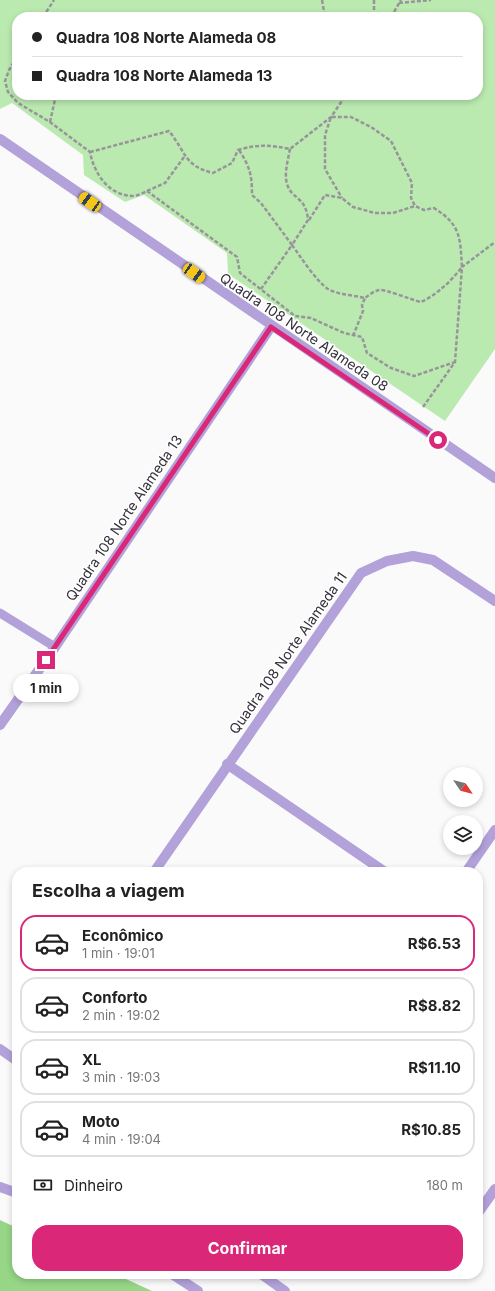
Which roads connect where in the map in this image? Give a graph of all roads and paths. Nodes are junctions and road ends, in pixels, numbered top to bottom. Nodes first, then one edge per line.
1 (54, 0) edge
2 (374, 0) edge
3 (401, 0) edge
4 (431, 0) edge
5 (321, 1) edge
6 (399, 3) junction
7 (46, 12) edge
8 (324, 12) edge
9 (374, 12) edge
10 (394, 12) edge
11 (12, 67) edge
12 (12, 96) edge
13 (15, 100) edge
14 (55, 100) edge
15 (343, 100) edge
16 (331, 117) junction
17 (50, 122) junction
18 (0, 139) edge
19 (238, 150) junction
20 (290, 150) junction
21 (90, 152) junction
22 (184, 157) junction
23 (147, 191) junction
24 (342, 198) junction
25 (415, 206) junction
26 (308, 220) junction
27 (495, 242) edge
28 (292, 245) junction
29 (462, 267) junction
30 (261, 289) junction
31 (365, 298) junction
32 (271, 327) junction
33 (353, 336) junction
34 (456, 362) junction
35 (423, 407) dead end
36 (495, 478) edge
37 (495, 601) edge
38 (0, 613) edge
39 (55, 647) junction
40 (0, 725) edge
41 (227, 764) junction
42 (495, 830) edge
43 (157, 867) edge
44 (378, 867) edge
45 (469, 867) edge
46 (0, 1049) edge
47 (12, 1057) edge
48 (0, 1187) edge
49 (495, 1189) edge
50 (12, 1191) edge
51 (483, 1207) edge
52 (180, 1279) edge
53 (268, 1279) edge
54 (198, 1291) edge
55 (285, 1291) edge

1 - 7 path
2 - 9 path
3 - 6 path
4 - 6 path
5 - 8 path
6 - 10 path
11 - 12 path
13 - 17 path
14 - 17 path
15 - 16 path
16 - 20 path
16 - 24 path
16 - 25 path
17 - 21 path
18 - 32 street, Quadra 108 Norte Alameda 08
19 - 20 path
19 - 22 path
19 - 28 path
20 - 26 path
21 - 22 path
21 - 23 path
22 - 23 path
23 - 30 path
24 - 25 path
24 - 26 path
25 - 29 path
26 - 28 path
27 - 29 path
28 - 30 path
28 - 31 path
29 - 31 path
29 - 34 path
30 - 33 path
31 - 33 path
32 - 36 street, Quadra 108 Norte Alameda 08
32 - 39 street, Quadra 108 Norte Alameda 13
33 - 34 path
34 - 35 path
37 - 41 street, Quadra 108 Norte Alameda 11
38 - 39 lane
39 - 40 street, Quadra 108 Norte Alameda 13
41 - 43 street, Quadra 108 Norte Alameda 11
41 - 44 street
42 - 45 street
46 - 47 street
48 - 50 street
49 - 51 street
52 - 54 street
53 - 55 street

